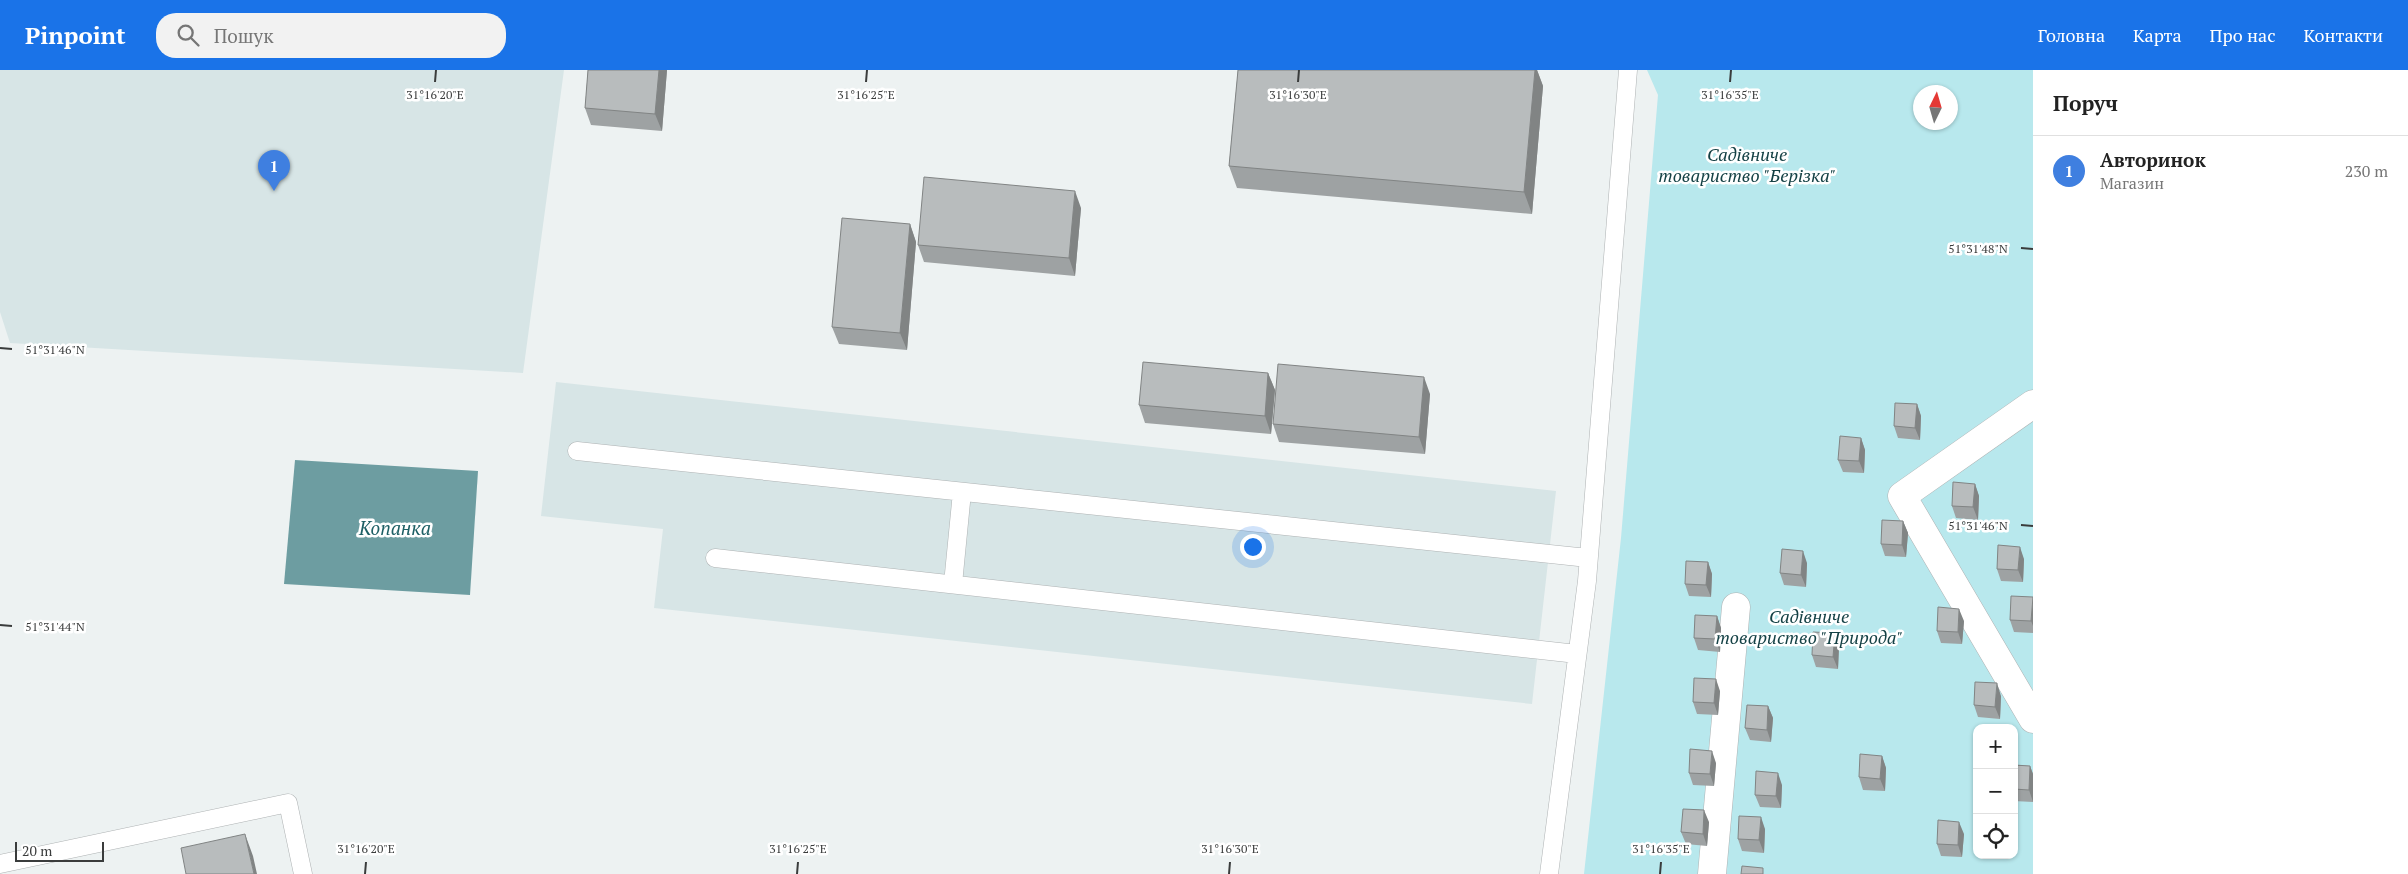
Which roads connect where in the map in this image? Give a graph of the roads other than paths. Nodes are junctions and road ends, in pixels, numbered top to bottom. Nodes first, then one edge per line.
1 (1628, 70) edge
2 (2033, 404) edge
3 (577, 451) dead end
4 (962, 492) junction
5 (715, 558) dead end
6 (1588, 558) junction
7 (952, 584) junction
8 (1736, 607) dead end
9 (1577, 654) junction
10 (2033, 719) edge
11 (0, 864) edge
12 (303, 874) edge
13 (1549, 874) edge
14 (1712, 874) edge

1 - 6 lane
2 - 10 street
3 - 4 lane
4 - 6 lane
4 - 7 lane
5 - 7 lane
6 - 9 lane
7 - 9 lane
8 - 14 street
9 - 13 lane
11 - 12 lane

